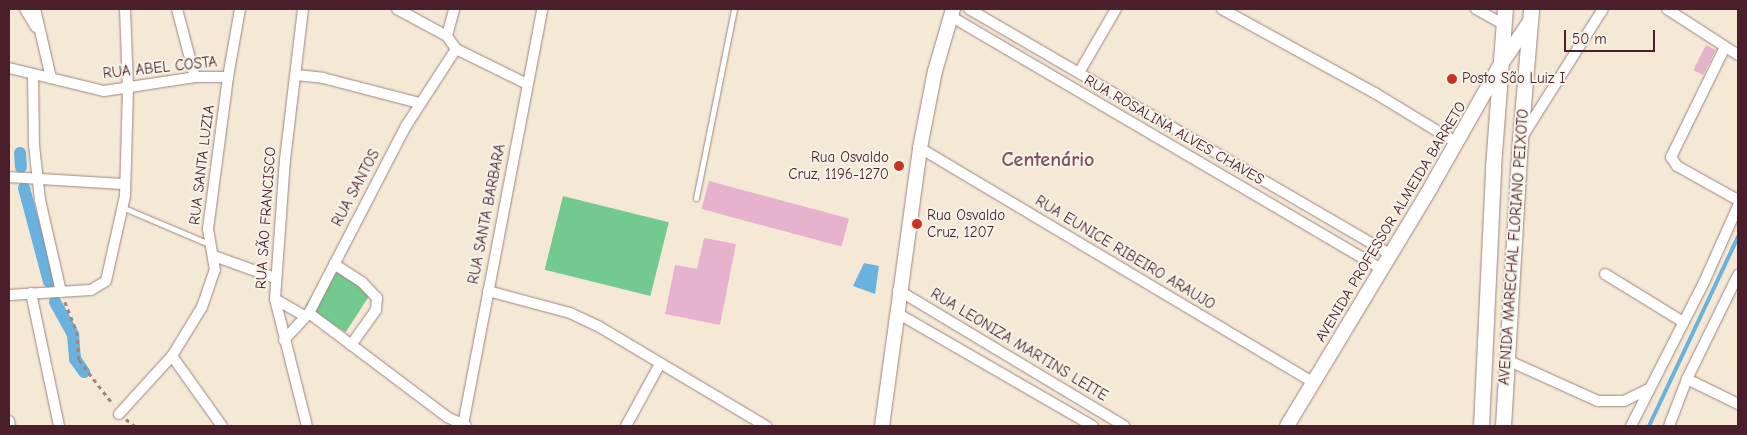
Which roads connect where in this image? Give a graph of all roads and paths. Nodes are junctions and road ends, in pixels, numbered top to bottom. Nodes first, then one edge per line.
1 (26, 9) edge
2 (35, 9) edge
3 (125, 9) edge
4 (177, 9) edge
5 (240, 9) edge
6 (303, 9) edge
7 (397, 9) edge
8 (454, 9) edge
9 (542, 9) edge
10 (734, 9) edge
11 (969, 9) edge
12 (1116, 9) edge
13 (1222, 9) edge
14 (1476, 9) edge
15 (1505, 9) edge
16 (1603, 9) edge
17 (1667, 9) edge
18 (953, 13) edge
19 (1533, 13) edge
20 (1503, 24) junction
21 (447, 36) junction
22 (44, 41) junction
23 (1725, 47) junction
24 (456, 49) junction
25 (1738, 55) edge
26 (1501, 64) junction
27 (9, 68) edge
28 (1080, 71) junction
29 (33, 74) junction
30 (296, 75) junction
31 (195, 77) junction
32 (228, 77) junction
33 (51, 78) junction
34 (527, 84) junction
35 (128, 87) junction
36 (420, 103) junction
37 (1520, 141) junction
38 (1457, 143) junction
39 (920, 148) junction
40 (9, 177) edge
41 (39, 178) junction
42 (125, 184) junction
43 (696, 198) dead end
44 (1738, 200) edge
45 (1738, 206) edge
46 (124, 208) junction
47 (209, 244) junction
48 (1390, 254) junction
49 (214, 256) junction
50 (334, 264) junction
51 (1381, 269) junction
52 (1605, 274) dead end
53 (1738, 275) edge
54 (275, 278) junction
55 (898, 290) junction
56 (488, 291) junction
57 (61, 292) junction
58 (31, 293) junction
59 (9, 295) edge
60 (275, 299) junction
61 (897, 313) junction
62 (306, 315) junction
63 (1683, 322) junction
64 (284, 340) junction
65 (351, 345) junction
66 (172, 356) junction
67 (1507, 360) junction
68 (660, 364) junction
69 (1687, 379) junction
70 (1314, 383) junction
71 (1649, 389) junction
72 (1738, 404) edge
73 (119, 414) junction
74 (883, 420) edge
75 (9, 421) edge
76 (446, 422) edge
77 (10, 426) edge
78 (59, 426) edge
79 (135, 426) edge
80 (222, 426) edge
81 (307, 426) edge
82 (464, 426) edge
83 (626, 426) edge
84 (766, 426) edge
85 (876, 426) edge
86 (1093, 426) edge
87 (1124, 426) edge
88 (1287, 426) edge
89 (1481, 426) edge
90 (1502, 426) edge
91 (1631, 426) edge
92 (1669, 426) edge

1 - 22 street
2 - 22 street
3 - 35 street
4 - 31 street
5 - 32 street, RUA SANTA LUZIA
6 - 30 street, RUA SÃO FRANCISCO
7 - 21 street
8 - 21 street
9 - 34 street, RUA SANTA BARBARA
10 - 43 lane
11 - 28 street, RUA ROSALINA ALVES CHAVES
12 - 28 street
13 - 38 street
14 - 20 street
15 - 20 main road, AVENIDA MARECHAL FLORIANO PEIXOTO
16 - 37 street
17 - 23 street
18 - 39 main road
18 - 51 street, RUA ROSALINA ALVES CHAVES
19 - 26 main road, AVENIDA PROFESSOR ALMEIDA BARRETO
19 - 37 main road, AVENIDA MARECHAL FLORIANO PEIXOTO
20 - 26 main road, AVENIDA MARECHAL FLORIANO PEIXOTO
21 - 24 street
22 - 33 street
23 - 25 street
23 - 44 street
24 - 34 street
24 - 36 street, RUA SANTOS
26 - 38 main road, AVENIDA PROFESSOR ALMEIDA BARRETO
26 - 89 main road, AVENIDA MARECHAL FLORIANO PEIXOTO
27 - 29 street, RUA ABEL COSTA
28 - 48 street, RUA ROSALINA ALVES CHAVES
29 - 33 street, RUA ABEL COSTA
29 - 41 street
30 - 36 street
30 - 54 street, RUA SÃO FRANCISCO
31 - 32 street, RUA ABEL COSTA
31 - 35 street, RUA ABEL COSTA
32 - 47 street, RUA SANTA LUZIA
33 - 35 street, RUA ABEL COSTA
34 - 56 street, RUA SANTA BARBARA
35 - 42 street
36 - 50 street, RUA SANTOS
37 - 67 main road, AVENIDA MARECHAL FLORIANO PEIXOTO
38 - 48 main road, AVENIDA PROFESSOR ALMEIDA BARRETO
39 - 55 main road
39 - 70 street, RUA EUNICE RIBEIRO ARAUJO
40 - 41 street
41 - 42 street
41 - 57 street
42 - 46 street
45 - 63 street
46 - 47 lane
46 - 57 street
47 - 49 street, RUA SANTA LUZIA
48 - 51 main road, AVENIDA PROFESSOR ALMEIDA BARRETO
49 - 54 street
49 - 66 street, RUA SANTA LUZIA
50 - 62 street, RUA SANTOS
50 - 65 street
51 - 70 main road, AVENIDA PROFESSOR ALMEIDA BARRETO
52 - 63 street
53 - 69 street
54 - 60 street, RUA SÃO FRANCISCO
55 - 61 main road
55 - 87 street, RUA LEONIZA MARTINS LEITE
56 - 68 street
56 - 82 street, RUA SANTA BARBARA
57 - 58 street
57 - 73 path
58 - 59 street
58 - 78 street
60 - 62 street
60 - 64 street, RUA SÃO FRANCISCO
61 - 74 main road
61 - 86 street
62 - 64 street, RUA SANTOS
62 - 65 street
63 - 71 street
64 - 81 street, RUA SÃO FRANCISCO
65 - 76 street
66 - 73 street, RUA SANTA LUZIA
66 - 80 street
67 - 71 street
67 - 90 main road, AVENIDA MARECHAL FLORIANO PEIXOTO
68 - 83 street
68 - 84 street
69 - 72 street
69 - 92 street
70 - 88 main road, AVENIDA PROFESSOR ALMEIDA BARRETO
71 - 91 street
73 - 79 path
74 - 85 street
75 - 77 street
76 - 82 street

